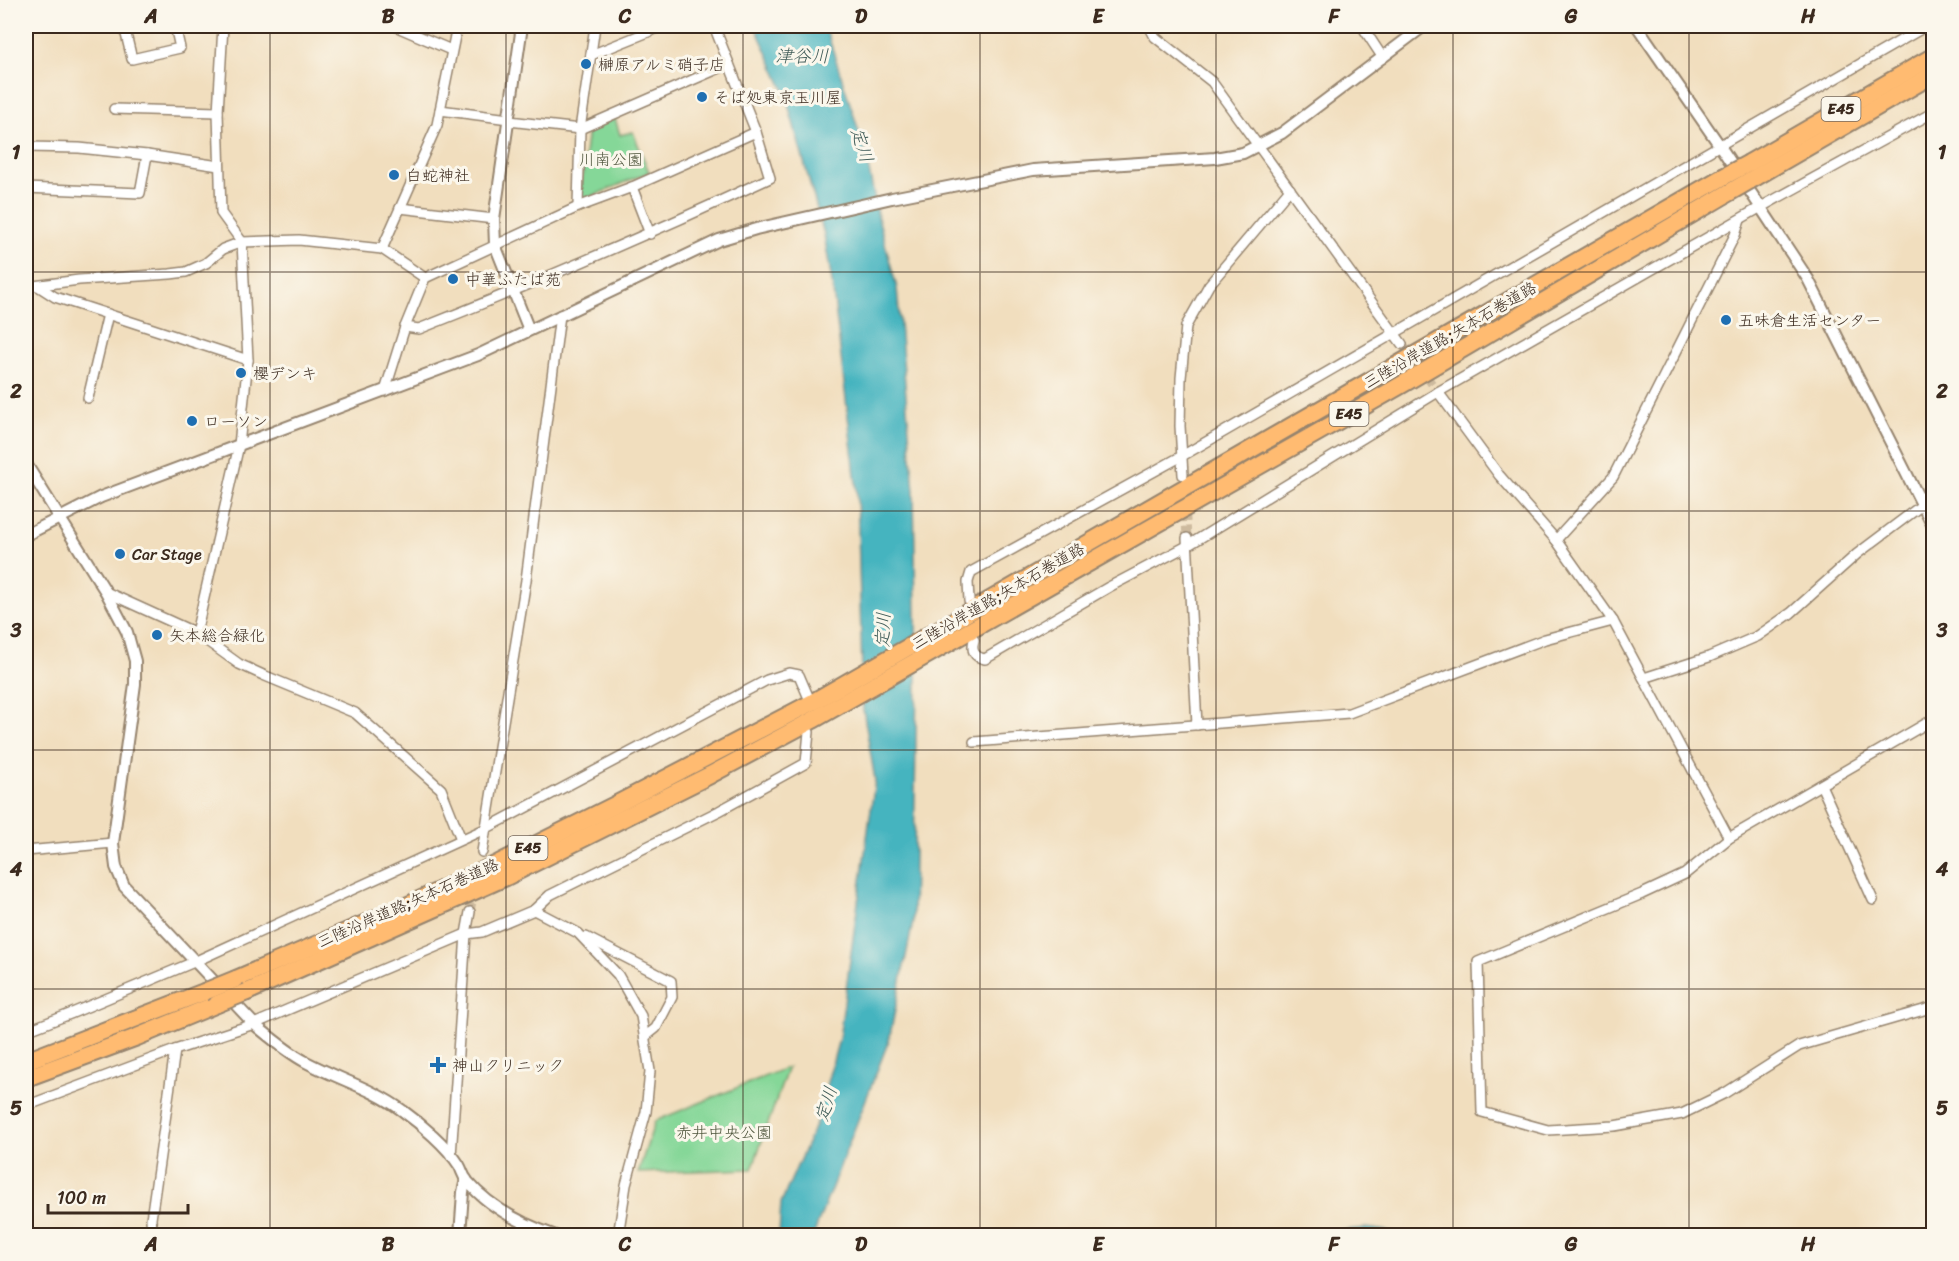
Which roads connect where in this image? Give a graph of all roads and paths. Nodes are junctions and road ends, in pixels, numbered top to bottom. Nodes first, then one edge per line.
1 (124, 26) edge
2 (175, 26) edge
3 (223, 26) edge
4 (395, 26) edge
5 (457, 26) edge
6 (522, 26) edge
7 (595, 26) edge
8 (663, 26) edge
9 (714, 26) edge
10 (1149, 26) edge
11 (1362, 26) edge
12 (1424, 26) edge
13 (1637, 26) edge
14 (1926, 26) edge
15 (452, 50) junction
16 (591, 55) junction
17 (1934, 56) edge
18 (1383, 58) junction
19 (729, 64) junction
20 (1934, 74) edge
21 (114, 109) dead end
22 (440, 110) junction
23 (218, 112) junction
24 (1934, 112) edge
25 (509, 120) junction
26 (580, 129) junction
27 (756, 132) junction
28 (1260, 146) junction
29 (1720, 146) junction
30 (26, 147) edge
31 (147, 155) junction
32 (219, 166) junction
33 (1752, 170) junction
34 (1727, 185) junction
35 (632, 187) junction
36 (26, 188) edge
37 (1290, 189) junction
38 (578, 207) junction
39 (1761, 207) junction
40 (400, 208) junction
41 (494, 219) junction
42 (1740, 220) junction
43 (650, 234) junction
44 (242, 242) junction
45 (495, 245) junction
46 (382, 249) junction
47 (425, 278) junction
48 (38, 286) junction
49 (26, 287) edge
50 (514, 292) junction
51 (108, 314) junction
52 (560, 315) junction
53 (405, 327) junction
54 (529, 330) junction
55 (1393, 332) junction
56 (1402, 344) tunnel mouth
57 (248, 360) junction
58 (385, 391) junction
59 (1438, 392) junction
60 (88, 398) dead end
61 (239, 444) junction
62 (1182, 456) junction
63 (26, 464) edge
64 (1183, 475) tunnel mouth
65 (1934, 496) edge
66 (1921, 505) junction
67 (59, 517) junction
68 (1934, 528) edge
69 (26, 535) edge
70 (1556, 540) junction
71 (1187, 542) junction
72 (106, 592) junction
73 (967, 608) junction
74 (1613, 621) junction
75 (196, 633) junction
76 (970, 636) junction
77 (1644, 678) junction
78 (810, 699) junction
79 (1934, 719) edge
80 (1197, 725) junction
81 (811, 726) junction
82 (974, 742) dead end
83 (1821, 784) junction
84 (487, 828) junction
85 (1729, 838) junction
86 (461, 839) junction
87 (113, 843) junction
88 (26, 851) edge
89 (482, 852) dead end
90 (1873, 900) dead end
91 (534, 910) junction
92 (470, 912) tunnel mouth
93 (578, 933) junction
94 (466, 934) junction
95 (194, 962) junction
96 (1934, 1007) edge
97 (254, 1024) junction
98 (26, 1030) edge
99 (646, 1036) junction
100 (174, 1050) junction
101 (26, 1061) edge
102 (26, 1079) edge
103 (26, 1106) edge
104 (451, 1156) junction
105 (466, 1179) junction
106 (153, 1236) edge
107 (460, 1236) edge
108 (556, 1236) edge
109 (618, 1236) edge

1 - 2 street
3 - 23 street
4 - 15 street
5 - 15 street
6 - 25 street
7 - 16 street
8 - 16 street
9 - 19 street
10 - 28 street
11 - 18 street
12 - 18 street
13 - 29 street
14 - 29 street
15 - 22 street
16 - 26 street
17 - 33 highway, 三陸沿岸道路;矢本石巻道路 / E45
18 - 28 street
19 - 26 street
19 - 27 street
20 - 33 highway, 三陸沿岸道路;矢本石巻道路 / E45
21 - 23 street
22 - 25 street
22 - 40 street
23 - 32 street
24 - 39 street
25 - 26 street
25 - 41 street
26 - 38 street
27 - 35 street
27 - 43 street
28 - 37 street
28 - 52 street
29 - 39 street
29 - 55 street
30 - 31 street
31 - 32 street
31 - 36 street
32 - 44 street
33 - 34 highway, 三陸沿岸道路;矢本石巻道路 / E45, bridge
34 - 73 highway, 三陸沿岸道路;矢本石巻道路 / E45
34 - 76 highway, 三陸沿岸道路;矢本石巻道路 / E45
35 - 38 street
35 - 43 street
37 - 55 street
37 - 62 street
38 - 45 street
39 - 42 street
39 - 66 street
40 - 41 street
40 - 46 street
41 - 45 street
42 - 59 street
42 - 70 street
43 - 50 street
44 - 46 street
44 - 48 street
44 - 57 street
45 - 47 street
45 - 50 street
46 - 47 street
47 - 53 street
48 - 49 street
48 - 51 street
50 - 53 street
50 - 54 street
51 - 57 street
51 - 60 street
52 - 54 street
52 - 84 street
53 - 58 street
54 - 58 street
55 - 56 street
55 - 62 street
57 - 61 street
58 - 61 street
59 - 70 street
59 - 71 street
61 - 67 street
61 - 75 street
62 - 64 street
62 - 73 street
63 - 67 street
65 - 66 street
66 - 68 street
66 - 77 street
67 - 69 street
67 - 72 street
70 - 74 street
71 - 76 street
71 - 80 street
72 - 75 street
72 - 87 street
73 - 78 highway, 三陸沿岸道路;矢本石巻道路 / E45
74 - 77 street
74 - 80 street
75 - 86 street
76 - 81 highway, 三陸沿岸道路;矢本石巻道路 / E45
77 - 85 street
78 - 84 street
78 - 101 highway, 三陸沿岸道路;矢本石巻道路 / E45, bridge
79 - 83 street
80 - 82 street
81 - 91 street
81 - 102 highway, 三陸沿岸道路;矢本石巻道路 / E45, bridge
83 - 85 street
83 - 90 street
84 - 86 street
84 - 89 street
85 - 96 street
86 - 95 street
87 - 88 street
87 - 95 street
91 - 93 street
91 - 94 street
92 - 94 street
93 - 99 street
93 - 99 street
94 - 97 street
94 - 104 street
95 - 97 street
95 - 98 street
97 - 100 street
97 - 104 street
99 - 109 street
100 - 103 street
100 - 106 street
104 - 105 street
105 - 107 street
105 - 108 street

